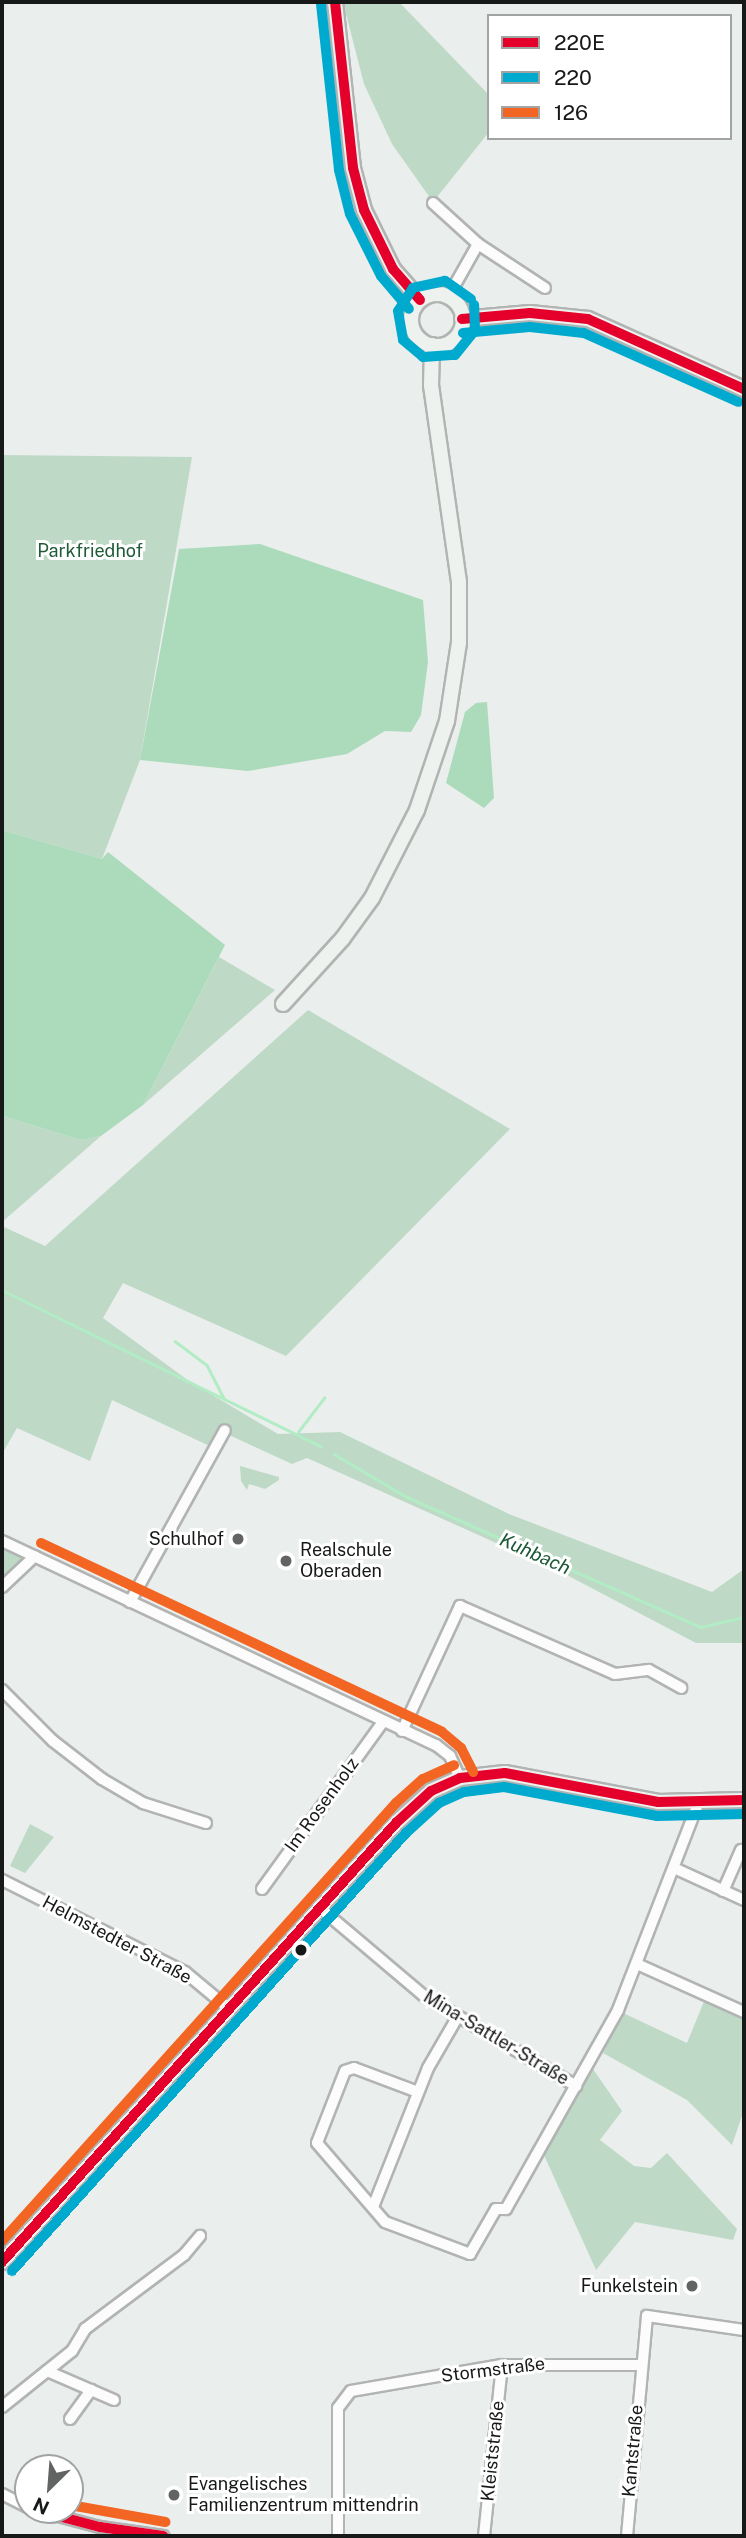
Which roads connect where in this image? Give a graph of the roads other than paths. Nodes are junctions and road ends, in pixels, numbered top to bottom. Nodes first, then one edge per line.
1 (335, 2) edge
2 (433, 203) dead end
3 (478, 244) junction
4 (545, 288) dead end
5 (448, 297) junction
6 (420, 300) junction
7 (462, 319) junction
8 (432, 345) junction
9 (744, 389) edge
10 (282, 1004) dead end
11 (225, 1430) dead end
12 (2, 1541) edge
13 (35, 1556) junction
14 (2, 1587) edge
15 (131, 1602) junction
16 (681, 1688) dead end
17 (2, 1690) edge
18 (383, 1722) junction
19 (402, 1731) junction
20 (460, 1778) junction
21 (744, 1800) edge
22 (698, 1804) junction
23 (206, 1823) dead end
24 (741, 1850) dead end
25 (674, 1868) junction
26 (2, 1880) edge
27 (262, 1889) dead end
28 (723, 1891) junction
29 (744, 1900) edge
30 (320, 1908) junction
31 (637, 1964) junction
32 (228, 2008) junction
33 (744, 2012) edge
34 (457, 2018) junction
35 (576, 2086) junction
36 (418, 2092) junction
37 (373, 2207) junction
38 (200, 2236) dead end
39 (2, 2262) edge
40 (744, 2330) edge
41 (502, 2365) junction
42 (640, 2365) junction
43 (47, 2371) junction
44 (91, 2390) junction
45 (114, 2400) dead end
46 (2, 2407) edge
47 (69, 2419) dead end
48 (76, 2524) edge
49 (99, 2532) edge
50 (163, 2536) edge
51 (338, 2536) edge
52 (484, 2536) edge
53 (626, 2536) edge

1 - 6 main road
2 - 3 street
3 - 4 street
3 - 5 street
5 - 6 main road
5 - 7 main road
6 - 8 main road
7 - 8 main road
7 - 9 main road
8 - 10 main road
11 - 15 street
12 - 13 street
13 - 14 street
13 - 15 street
15 - 18 street
16 - 19 street
17 - 23 street
18 - 19 street
18 - 27 street, Im Rosenholz
19 - 20 street
20 - 22 main road
20 - 30 main road
21 - 22 main road
22 - 25 street
24 - 28 street
25 - 28 street
25 - 31 street
26 - 32 street, Helmstedter Straße
28 - 29 street
30 - 32 main road
30 - 34 street, Mina-Sattler-Straße
31 - 33 street
31 - 35 street
32 - 39 main road
34 - 35 street, Mina-Sattler-Straße
34 - 36 street
35 - 37 street
36 - 37 street
36 - 37 street
38 - 43 street
40 - 42 street
41 - 42 street, Stormstraße
41 - 51 street, Stormstraße
41 - 52 street, Kleiststraße
42 - 53 street, Kantstraße
43 - 44 street
43 - 46 street
44 - 45 street
44 - 47 street
48 - 49 street
49 - 50 street

